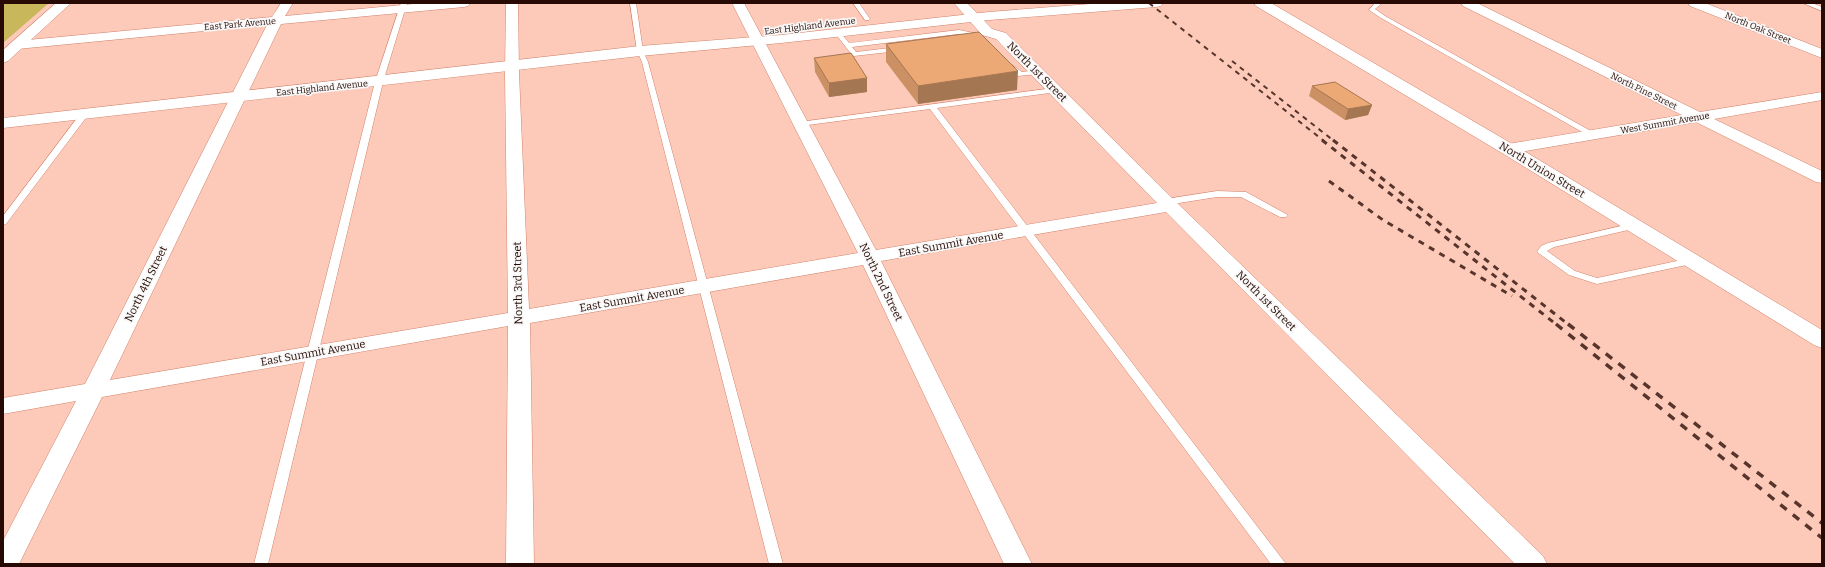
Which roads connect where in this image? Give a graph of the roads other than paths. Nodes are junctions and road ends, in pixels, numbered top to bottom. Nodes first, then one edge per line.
1 (64, 3) edge
2 (287, 3) edge
3 (464, 3) edge
4 (512, 3) edge
5 (633, 3) edge
6 (738, 3) edge
7 (856, 3) edge
8 (1036, 3) edge
9 (1156, 3) edge
10 (1379, 3) edge
11 (1467, 3) edge
12 (1694, 3) edge
13 (1806, 3) edge
14 (1262, 4) edge
15 (403, 6) edge
16 (974, 9) edge
17 (1822, 9) edge
18 (867, 19) junction
19 (276, 21) junction
20 (838, 33) junction
21 (756, 38) junction
22 (989, 40) junction
23 (964, 41) edge
24 (848, 45) junction
25 (17, 46) junction
26 (909, 48) edge
27 (640, 51) junction
28 (1822, 54) edge
29 (3, 58) edge
30 (1001, 58) edge
31 (512, 67) junction
32 (1037, 72) junction
33 (379, 82) junction
34 (1054, 90) junction
35 (1822, 96) edge
36 (239, 97) junction
37 (932, 107) junction
38 (84, 115) junction
39 (1698, 118) junction
40 (3, 123) edge
41 (800, 124) junction
42 (1594, 135) junction
43 (1508, 149) junction
44 (1822, 178) edge
45 (1168, 204) junction
46 (1283, 215) dead end
47 (3, 222) edge
48 (1634, 226) junction
49 (1027, 231) junction
50 (870, 258) junction
51 (1691, 261) junction
52 (704, 286) junction
53 (519, 318) junction
54 (1822, 340) edge
55 (314, 352) junction
56 (94, 390) junction
57 (3, 406) edge
58 (5, 564) edge
59 (261, 564) edge
60 (520, 564) edge
61 (776, 564) edge
62 (1018, 564) edge
63 (1279, 564) edge
64 (1533, 564) edge

1 - 25 main road
2 - 19 street, North 4th Street
3 - 15 street, East Park Avenue
4 - 31 street, North 3rd Street
5 - 27 lane
6 - 21 street, North 2nd Street
7 - 18 lane
8 - 16 main road
9 - 16 main road
10 - 42 lane
11 - 39 street, North Pine Street
12 - 28 street, North Oak Street
13 - 17 lane
14 - 43 main road, North Union Street
15 - 19 street, East Park Avenue
15 - 33 lane
16 - 18 main road, East Highland Avenue
16 - 20 main road, East Highland Avenue
16 - 22 street, North 1st Street
18 - 21 main road, East Highland Avenue
19 - 25 street, East Park Avenue
19 - 36 street, North 4th Street
20 - 21 main road, East Highland Avenue
20 - 24 lane
21 - 27 main road, East Highland Avenue
21 - 41 street, North 2nd Street
22 - 23 lane
22 - 24 lane
22 - 32 street, North 1st Street
24 - 26 lane
25 - 29 main road
27 - 31 main road, East Highland Avenue
27 - 52 lane
30 - 32 lane
31 - 33 main road, East Highland Avenue
31 - 53 street, North 3rd Street
32 - 34 street, North 1st Street
33 - 36 main road, East Highland Avenue
33 - 55 lane
34 - 37 lane
34 - 45 street, North 1st Street
35 - 39 street, West Summit Avenue
36 - 38 main road, East Highland Avenue
36 - 56 street, North 4th Street
37 - 41 lane
37 - 49 lane
38 - 40 main road, East Highland Avenue
38 - 47 lane
39 - 42 street, West Summit Avenue
39 - 44 street, North Pine Street
41 - 50 street, North 2nd Street
42 - 43 street, West Summit Avenue
43 - 48 main road, North Union Street
45 - 46 lane
45 - 49 street, East Summit Avenue
45 - 64 street, North 1st Street
48 - 51 main road, North Union Street
48 - 51 lane
49 - 50 street, East Summit Avenue
49 - 63 lane
50 - 52 street, East Summit Avenue
50 - 62 street, North 2nd Street
51 - 54 main road, North Union Street
52 - 53 street, East Summit Avenue
52 - 61 lane
53 - 55 street, East Summit Avenue
53 - 60 street, North 3rd Street
55 - 56 street, East Summit Avenue
55 - 59 lane
56 - 57 street, East Summit Avenue
56 - 58 street, North 4th Street

